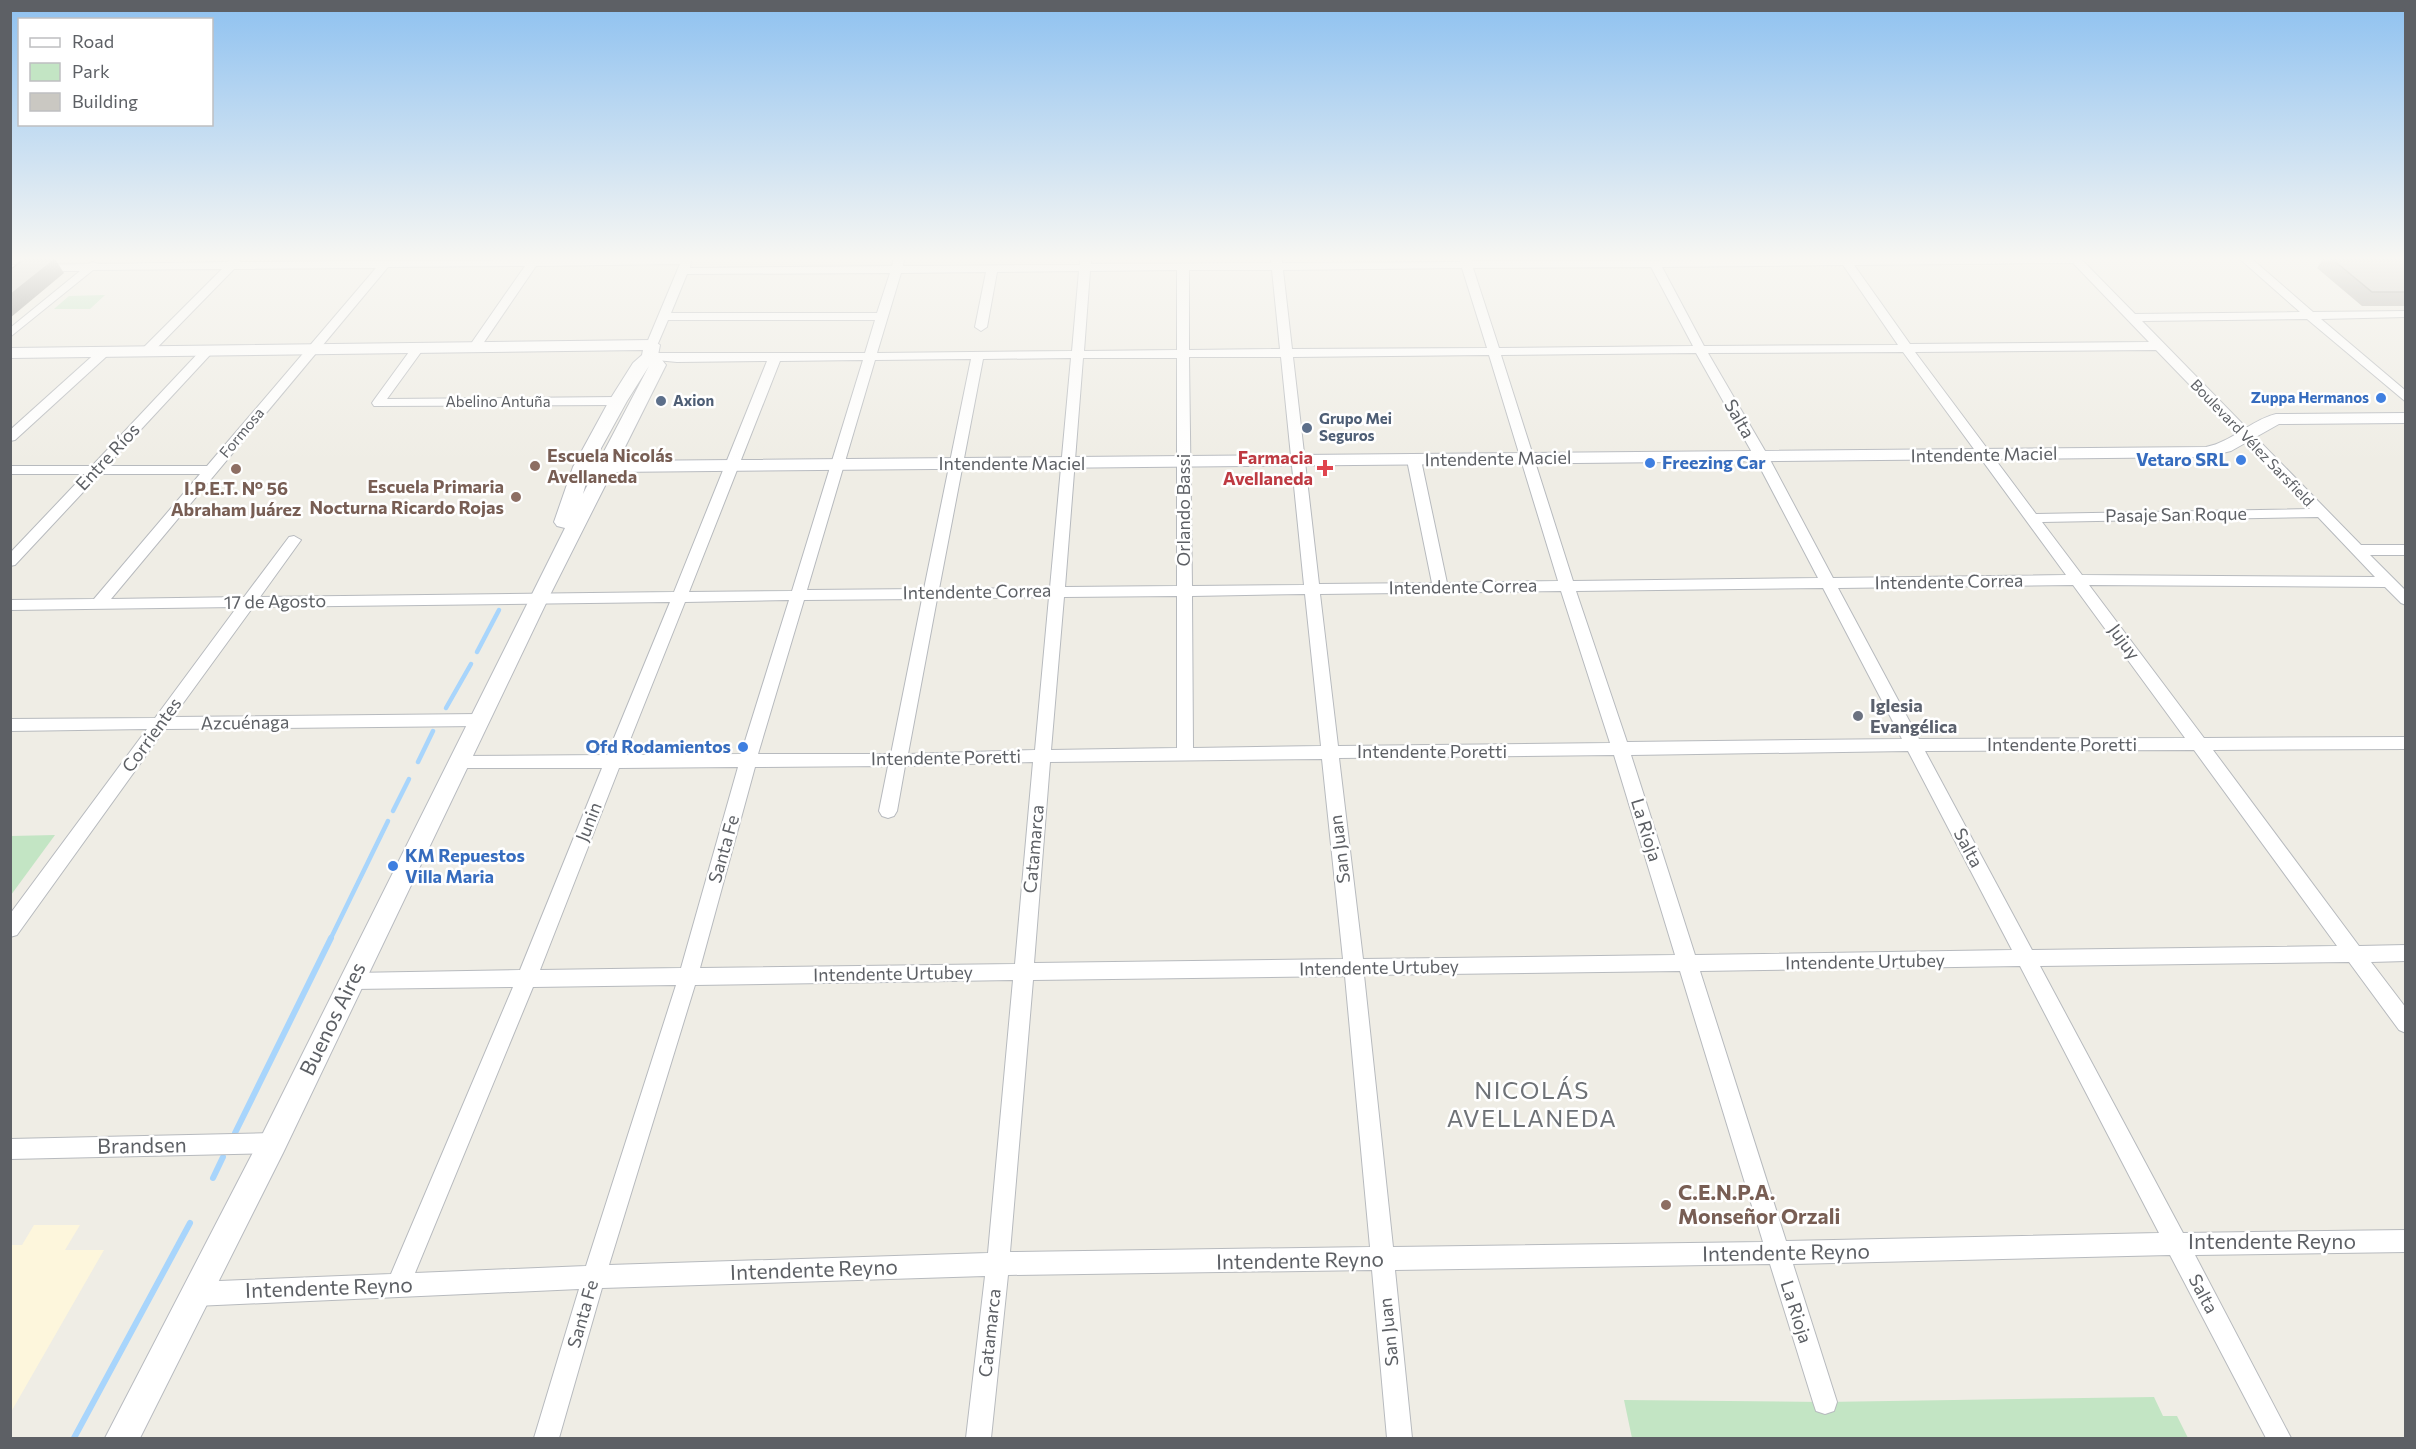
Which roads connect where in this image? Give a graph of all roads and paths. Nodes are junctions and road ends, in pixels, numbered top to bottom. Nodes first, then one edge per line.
1 (171, 327) edge
2 (332, 327) edge
3 (489, 327) edge
4 (659, 327) edge
5 (879, 327) edge
6 (1080, 327) edge
7 (1183, 327) edge
8 (1284, 327) edge
9 (1486, 327) edge
10 (1688, 327) edge
11 (1891, 327) edge
12 (2138, 327) edge
13 (2324, 327) edge
14 (2157, 346) junction
15 (418, 348) junction
16 (474, 348) junction
17 (1906, 348) junction
18 (1700, 349) junction
19 (312, 350) junction
20 (651, 351) junction
21 (1493, 351) junction
22 (206, 352) junction
23 (10, 353) edge
24 (103, 353) junction
25 (145, 353) junction
26 (1287, 353) junction
27 (1078, 354) junction
28 (1183, 354) junction
29 (978, 355) junction
30 (870, 356) junction
31 (775, 357) junction
32 (2406, 398) edge
33 (618, 401) junction
34 (2406, 418) edge
35 (2244, 436) junction
36 (10, 437) edge
37 (1986, 455) junction
38 (1761, 456) junction
39 (1527, 458) junction
40 (1414, 460) junction
41 (1299, 462) junction
42 (1184, 463) junction
43 (958, 464) junction
44 (1068, 464) junction
45 (731, 467) junction
46 (839, 467) junction
47 (582, 468) junction
48 (604, 468) junction
49 (10, 470) edge
50 (97, 470) junction
51 (211, 470) junction
52 (2320, 513) junction
53 (2032, 518) junction
54 (294, 540) dead end
55 (2356, 550) junction
56 (2406, 550) edge
57 (10, 562) edge
58 (2079, 580) junction
59 (2388, 582) junction
60 (1828, 583) junction
61 (1567, 586) junction
62 (1440, 587) junction
63 (1312, 588) junction
64 (1184, 590) junction
65 (1057, 591) junction
66 (932, 592) junction
67 (799, 594) junction
68 (680, 595) junction
69 (539, 597) junction
70 (2406, 600) edge
71 (99, 603) junction
72 (248, 603) junction
73 (10, 605) edge
74 (479, 720) junction
75 (160, 724) junction
76 (10, 725) edge
77 (2406, 743) edge
78 (2199, 744) junction
79 (1913, 746) junction
80 (1622, 750) junction
81 (1329, 753) junction
82 (1185, 754) junction
83 (1042, 756) junction
84 (748, 760) junction
85 (899, 760) junction
86 (459, 762) junction
87 (613, 762) junction
88 (888, 812) dead end
89 (10, 929) edge
90 (2406, 953) edge
91 (2354, 954) junction
92 (2026, 960) junction
93 (1688, 964) junction
94 (1354, 969) junction
95 (1023, 972) junction
96 (688, 977) junction
97 (526, 980) junction
98 (352, 981) junction
99 (2406, 1024) edge
100 (273, 1143) junction
101 (10, 1149) edge
102 (2406, 1240) edge
103 (2176, 1242) junction
104 (1777, 1253) junction
105 (1382, 1260) junction
106 (998, 1264) junction
107 (594, 1277) junction
108 (398, 1285) junction
109 (195, 1294) junction
110 (1825, 1402) dead end
111 (122, 1438) edge
112 (547, 1438) edge
113 (979, 1438) edge
114 (1400, 1438) edge
115 (2280, 1438) edge

1 - 25 street
2 - 19 street, Formosa
3 - 16 street
4 - 20 street, Buenos Aires
5 - 30 street, Santa Fe
6 - 27 street, Catamarca
7 - 28 street, Orlando Bassi
8 - 26 street, San Juan
9 - 21 street, La Rioja
10 - 18 street, Salta
11 - 17 street, Jujuy
12 - 14 street, Boulevard Vélez Sarsfield
13 - 32 street
14 - 17 street
14 - 35 street, Boulevard Vélez Sarsfield
15 - 16 main road
15 - 19 main road
15 - 33 street, Abelino Antuña
16 - 20 main road
17 - 18 street
17 - 37 street, Jujuy
18 - 21 street
18 - 38 street, Salta
19 - 22 main road
19 - 51 street, Formosa
20 - 31 street
20 - 33 main road, Buenos Aires
20 - 48 main road, Buenos Aires
21 - 26 street
21 - 39 street, La Rioja
22 - 25 main road
22 - 50 street, Entre Ríos
23 - 24 main road
24 - 25 main road
24 - 36 street
26 - 28 street
26 - 41 street, San Juan
27 - 28 street
27 - 29 street
27 - 44 street, Catamarca
28 - 42 street, Orlando Bassi
29 - 30 street
29 - 43 street
30 - 31 street
30 - 46 street, Santa Fe
31 - 45 street, Junin
33 - 47 main road, Buenos Aires
34 - 35 main road, Intendente Maciel
35 - 37 main road, Intendente Maciel
35 - 52 street, Boulevard Vélez Sarsfield
37 - 38 main road, Intendente Maciel
37 - 53 street, Jujuy
38 - 39 main road, Intendente Maciel
38 - 60 street, Salta
39 - 40 main road, Intendente Maciel
39 - 61 street, La Rioja
40 - 41 main road, Intendente Maciel
40 - 62 street
41 - 42 main road, Intendente Maciel
41 - 63 street, San Juan
42 - 44 main road, Intendente Maciel
42 - 64 street, Orlando Bassi
43 - 44 main road, Intendente Maciel
43 - 46 main road, Intendente Maciel
43 - 66 street
44 - 65 street, Catamarca
45 - 46 main road, Intendente Maciel
45 - 48 main road, Intendente Maciel
45 - 68 street, Junin
46 - 67 street, Santa Fe
47 - 48 main road, Intendente Maciel
47 - 69 main road, Buenos Aires
48 - 69 main road, Buenos Aires
49 - 50 street
50 - 51 street
50 - 57 street, Entre Ríos
51 - 71 street, Formosa
52 - 53 street, Pasaje San Roque
52 - 55 street, Boulevard Vélez Sarsfield
53 - 58 street, Jujuy
54 - 72 street, Corrientes
55 - 56 street
55 - 59 street, Boulevard Vélez Sarsfield
58 - 59 street, Intendente Correa
58 - 60 street, Intendente Correa
58 - 78 street, Jujuy
59 - 70 street, Boulevard Vélez Sarsfield
60 - 61 street, Intendente Correa
60 - 79 street, Salta
61 - 62 street, Intendente Correa
61 - 80 street, La Rioja
62 - 63 street, Intendente Correa
63 - 64 street, Intendente Correa
63 - 81 street, San Juan
64 - 65 street, Intendente Correa
64 - 82 street, Orlando Bassi
65 - 66 street, Intendente Correa
65 - 83 street, Catamarca
66 - 67 street, Intendente Correa
66 - 85 street
67 - 68 street, Intendente Correa
67 - 84 street, Santa Fe
68 - 69 street, Intendente Correa
68 - 87 street, Junin
69 - 72 street, 17 de Agosto
69 - 74 main road, Buenos Aires
71 - 72 street, 17 de Agosto
71 - 73 street, 17 de Agosto
72 - 75 street, Corrientes
74 - 75 street, Azcuénaga
74 - 86 main road, Buenos Aires
75 - 76 street, Azcuénaga
75 - 89 street, Corrientes
77 - 78 street, Intendente Poretti
78 - 79 street, Intendente Poretti
78 - 91 street, Jujuy
79 - 80 street, Intendente Poretti
79 - 92 street, Salta
80 - 81 street, Intendente Poretti
80 - 93 street, La Rioja
81 - 82 street, Intendente Poretti
81 - 94 street, San Juan
82 - 83 street, Intendente Poretti
83 - 85 street, Intendente Poretti
83 - 95 street, Catamarca
84 - 85 street, Intendente Poretti
84 - 87 street, Intendente Poretti
84 - 96 street, Santa Fe
85 - 88 street
86 - 87 street, Intendente Poretti
86 - 98 main road, Buenos Aires
87 - 97 street, Junin
90 - 91 street, Intendente Urtubey
91 - 92 street, Intendente Urtubey
91 - 99 street, Jujuy
92 - 93 street, Intendente Urtubey
92 - 103 street, Salta
93 - 94 street, Intendente Urtubey
93 - 104 street, La Rioja
94 - 95 street, Intendente Urtubey
94 - 105 street, San Juan
95 - 96 street, Intendente Urtubey
95 - 106 street, Catamarca
96 - 97 street, Intendente Urtubey
96 - 107 street, Santa Fe
97 - 98 street, Intendente Urtubey
97 - 108 street, Junin
98 - 100 main road, Buenos Aires
100 - 101 street, Brandsen
100 - 109 main road, Buenos Aires
102 - 103 street, Intendente Reyno
103 - 104 street, Intendente Reyno
103 - 115 street, Salta
104 - 105 street, Intendente Reyno
104 - 110 street, La Rioja
105 - 106 street, Intendente Reyno
105 - 114 street, San Juan
106 - 107 street, Intendente Reyno
106 - 113 street, Catamarca
107 - 108 street, Intendente Reyno
107 - 112 street, Santa Fe
108 - 109 street, Intendente Reyno
109 - 111 main road, Buenos Aires

